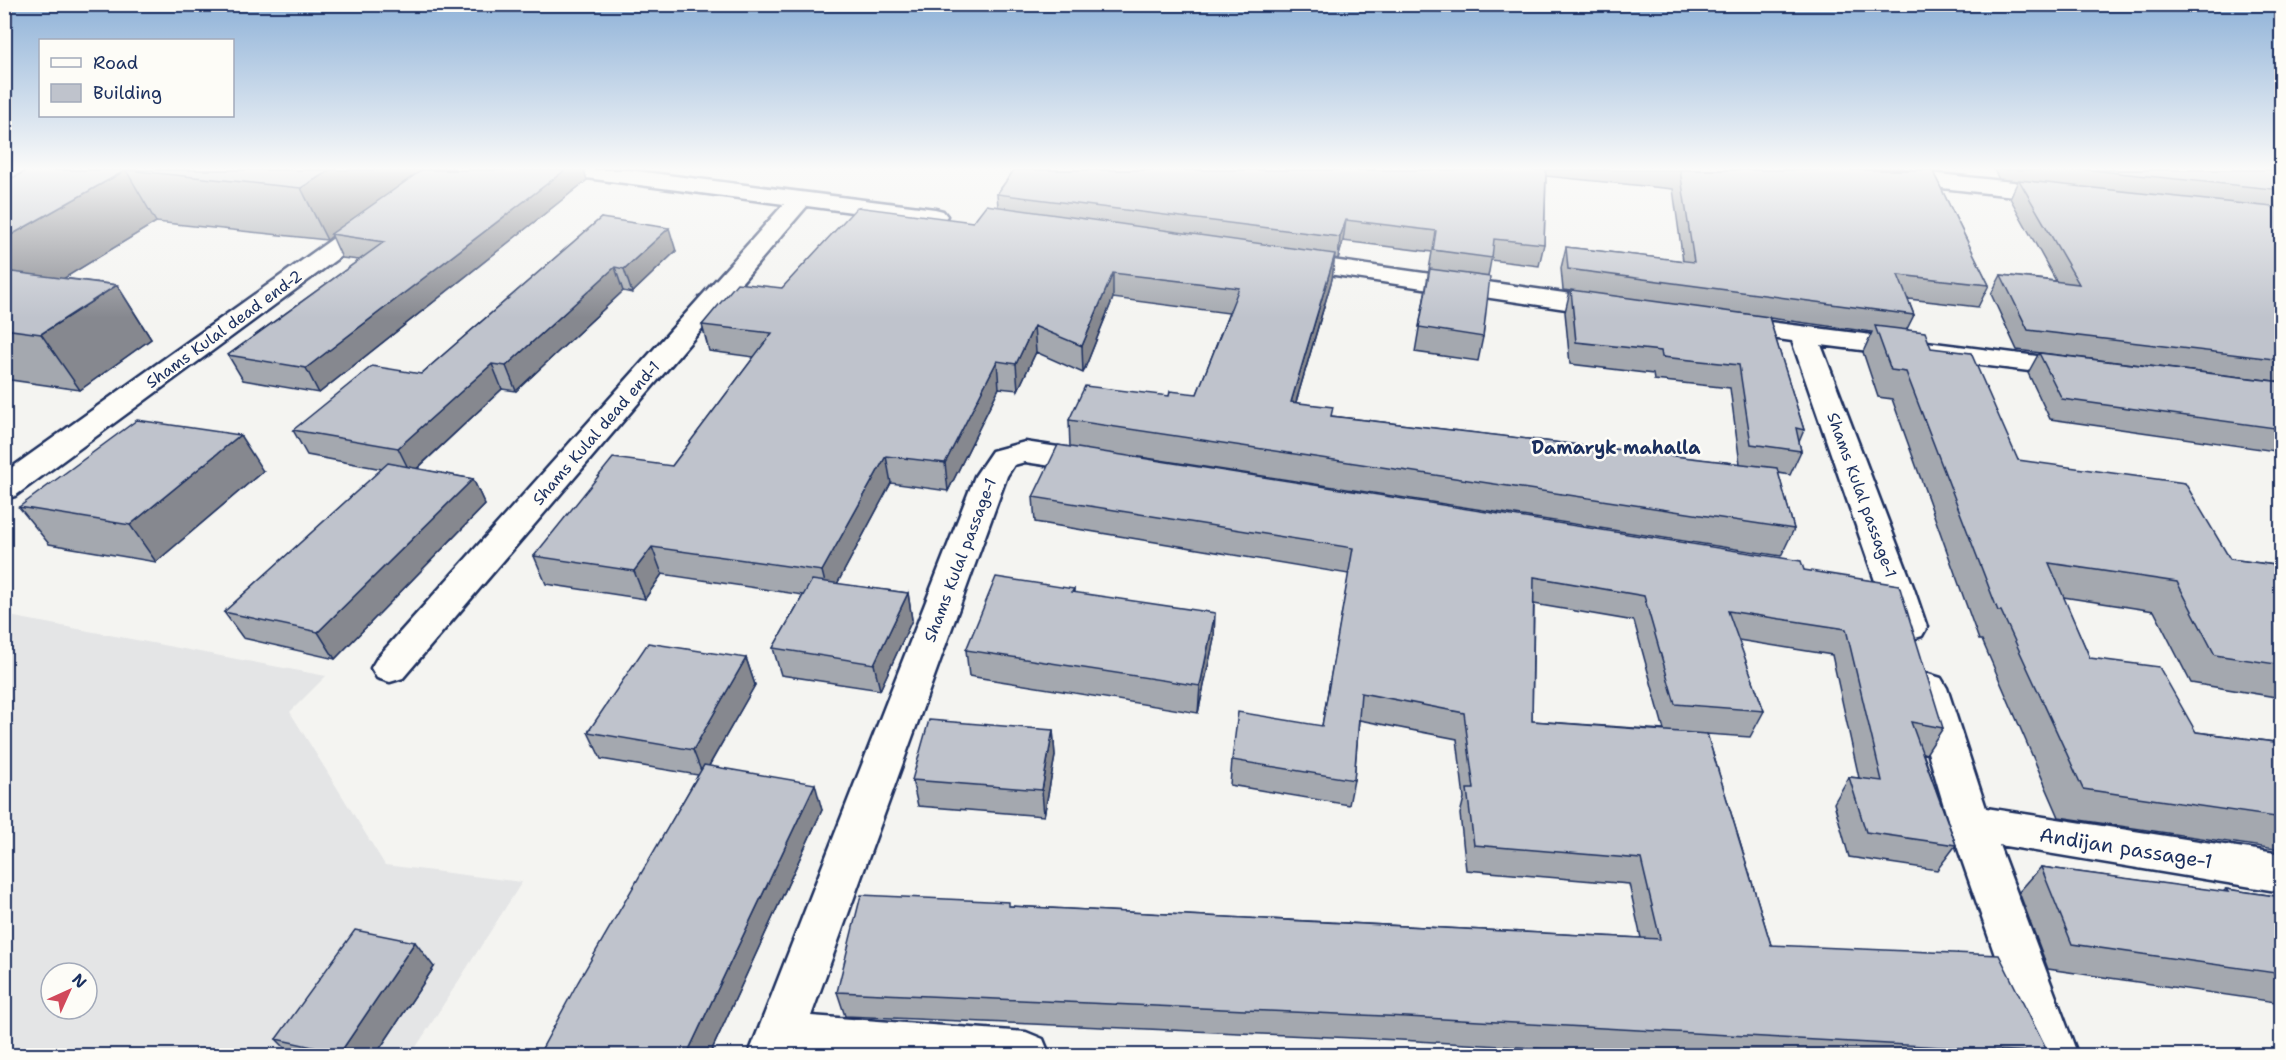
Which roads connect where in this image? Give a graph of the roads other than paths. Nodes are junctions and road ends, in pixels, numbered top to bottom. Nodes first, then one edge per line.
1 (375, 219) edge
2 (783, 219) edge
3 (1260, 259) edge
4 (1638, 312) edge
5 (1709, 322) edge
6 (1804, 335) junction
7 (2107, 372) edge
8 (1131, 468) edge
9 (4, 489) edge
10 (390, 668) dead end
11 (1970, 823) junction
12 (2282, 873) edge
13 (776, 1046) edge
14 (1026, 1056) edge
15 (2054, 1056) edge

1 - 9 street, Shams Kulal dead end-2
2 - 10 street, Shams Kulal dead end-1
3 - 4 street
5 - 6 street
6 - 7 street
6 - 11 street, Shams Kulal passage-1
8 - 13 street, Shams Kulal passage-1
11 - 12 street, Andijan passage-1
11 - 15 street
13 - 14 street

